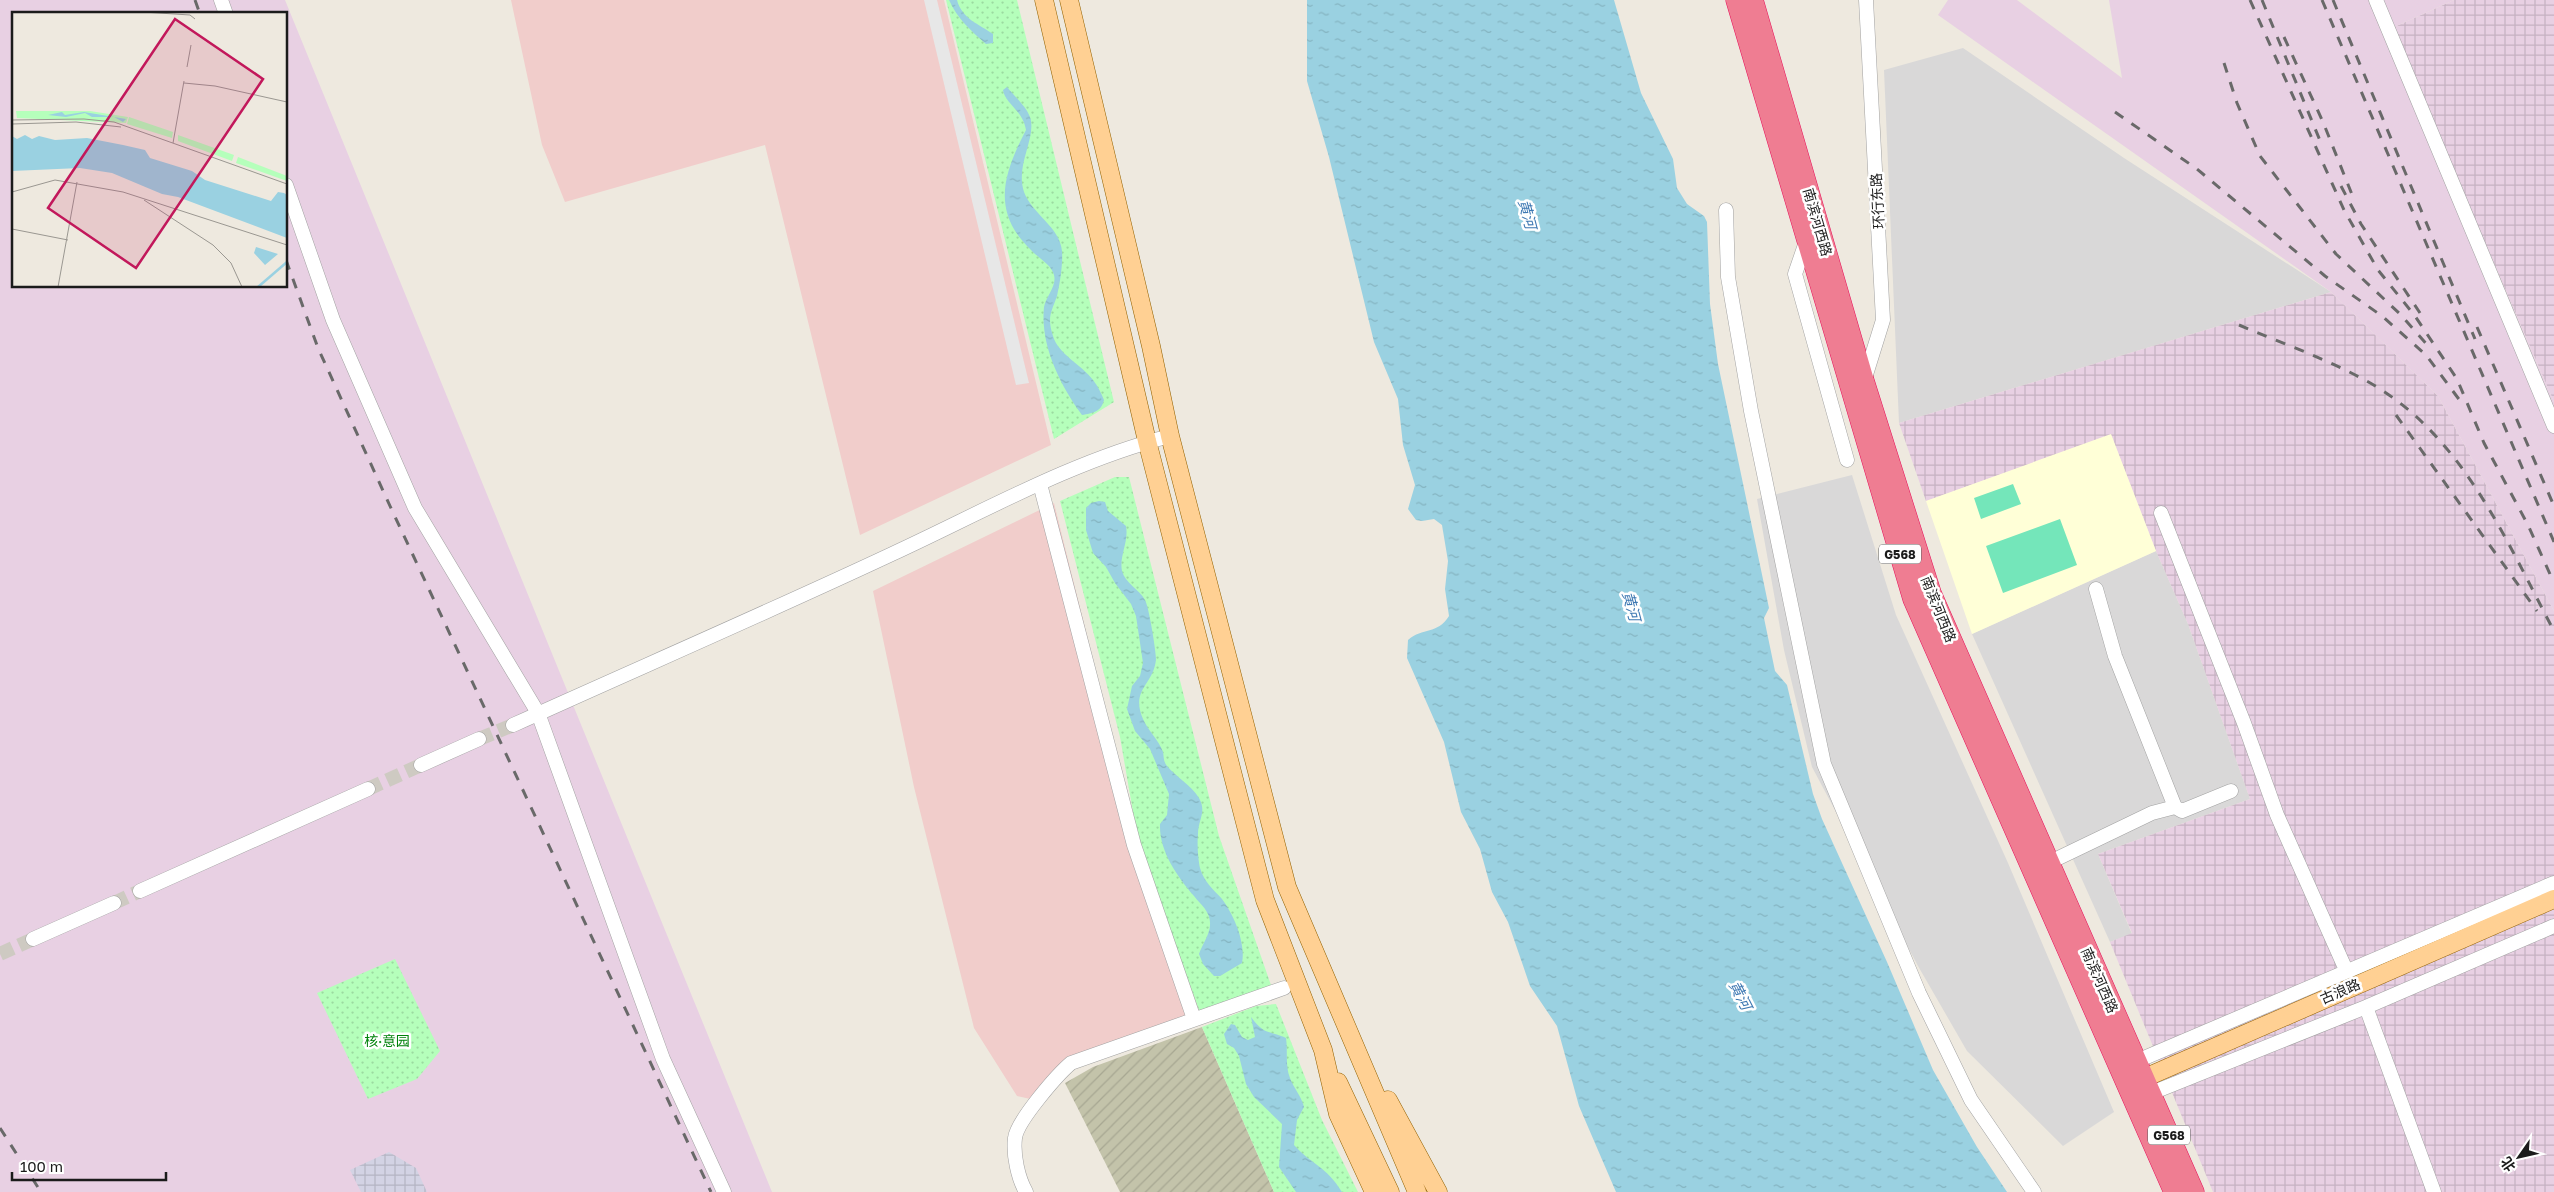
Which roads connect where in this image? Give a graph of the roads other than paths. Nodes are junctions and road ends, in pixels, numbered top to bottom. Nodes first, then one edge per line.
1 (1044, 0) edge
2 (1070, 0) edge
3 (1736, 0) edge
4 (1753, 0) edge
5 (1866, 0) edge
6 (2376, 0) edge
7 (288, 191) edge
8 (1726, 210) dead end
9 (1808, 238) junction
10 (1858, 388) junction
11 (2554, 426) edge
12 (1170, 436) junction
13 (1147, 442) junction
14 (1847, 460) dead end
15 (1040, 484) junction
16 (2160, 512) dead end
17 (2096, 589) dead end
18 (538, 713) junction
19 (513, 724) tunnel mouth
20 (480, 739) tunnel mouth
21 (421, 765) tunnel mouth
22 (368, 789) tunnel mouth
23 (2231, 791) dead end
24 (2176, 807) junction
25 (2048, 863) junction
26 (2553, 890) edge
27 (140, 891) tunnel mouth
28 (114, 903) tunnel mouth
29 (2554, 926) edge
30 (33, 939) tunnel mouth
31 (2346, 970) junction
32 (1322, 971) junction
33 (1284, 988) dead end
34 (2366, 1007) junction
35 (1194, 1019) junction
36 (1322, 1050) junction
37 (2135, 1081) junction
38 (724, 1192) edge
39 (1026, 1192) edge
40 (1374, 1192) edge
41 (1390, 1192) edge
42 (1417, 1192) edge
43 (1438, 1192) edge
44 (2034, 1192) edge
45 (2174, 1192) edge
46 (2194, 1192) edge
47 (2434, 1192) edge

1 - 13 main road
2 - 12 main road
3 - 9 highway, 南滨河西路 / G568
4 - 10 highway, 南滨河西路 / G568
5 - 10 street, 环行东路
6 - 11 street
7 - 18 street
8 - 44 street
9 - 10 highway, 南滨河西路 / G568
9 - 14 street
10 - 25 highway, 南滨河西路 / G568
10 - 37 highway, 南滨河西路 / G568
12 - 13 street
12 - 32 main road
13 - 15 street
13 - 36 main road
15 - 18 street
15 - 35 street
16 - 31 street
17 - 24 street
18 - 19 street
18 - 38 street
20 - 21 street
22 - 27 street
23 - 24 street
24 - 25 street
25 - 37 highway, 南滨河西路 / G568
26 - 31 street
26 - 37 main road, 古浪路
28 - 30 street
29 - 34 street
31 - 37 street
32 - 42 main road
32 - 43 main road
33 - 35 street
34 - 37 street
34 - 47 street
35 - 39 street
36 - 40 main road
36 - 41 main road
37 - 45 highway, 南滨河西路 / G568
37 - 46 highway, 南滨河西路 / G568

